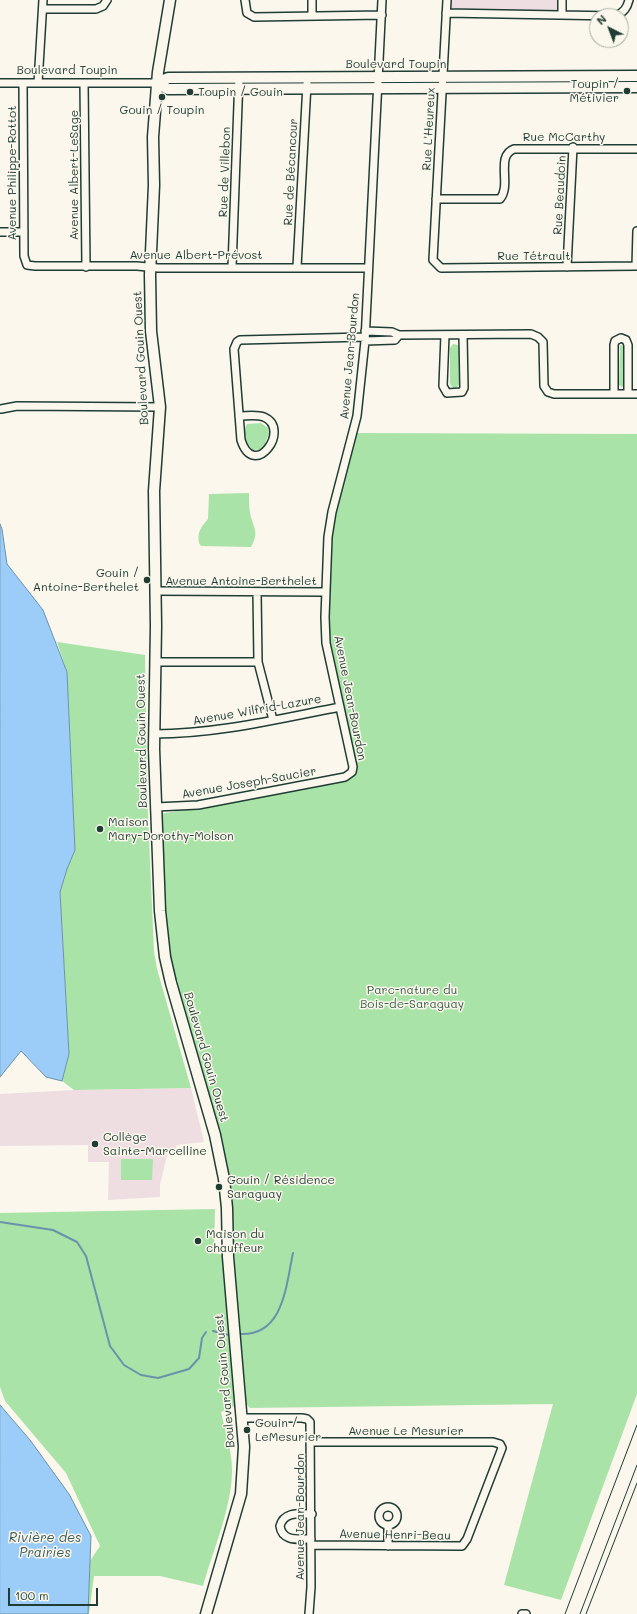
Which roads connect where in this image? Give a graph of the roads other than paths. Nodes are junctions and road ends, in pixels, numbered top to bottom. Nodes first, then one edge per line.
1 (43, 0) edge
2 (107, 0) edge
3 (170, 0) edge
4 (245, 0) edge
5 (312, 0) edge
6 (382, 0) edge
7 (447, 0) edge
8 (562, 0) edge
9 (629, 0) edge
10 (43, 9) junction
11 (446, 13) junction
12 (382, 15) junction
13 (562, 15) junction
14 (312, 16) junction
15 (637, 76) edge
16 (239, 77) junction
17 (307, 82) junction
18 (377, 82) junction
19 (442, 82) junction
20 (0, 83) edge
21 (23, 83) junction
22 (38, 83) junction
23 (84, 83) junction
24 (157, 83) junction
25 (637, 87) edge
26 (239, 88) junction
27 (573, 147) junction
28 (637, 149) edge
29 (436, 199) junction
30 (0, 232) edge
31 (24, 232) junction
32 (637, 232) edge
33 (433, 260) joint
34 (25, 263) joint
35 (637, 266) edge
36 (86, 267) junction
37 (150, 267) junction
38 (232, 267) junction
39 (296, 267) junction
40 (567, 267) junction
41 (368, 268) junction
42 (445, 335) junction
43 (463, 335) junction
44 (365, 336) junction
45 (614, 394) junction
46 (628, 394) junction
47 (637, 394) edge
48 (160, 407) junction
49 (0, 411) edge
50 (239, 416) junction
51 (156, 591) junction
52 (257, 592) junction
53 (326, 592) junction
54 (155, 662) junction
55 (258, 662) junction
56 (340, 707) junction
57 (272, 720) junction
58 (154, 734) junction
59 (345, 777) joint
60 (156, 807) junction
61 (242, 1418) junction
62 (312, 1442) junction
63 (500, 1444) joint
64 (312, 1514) junction
65 (388, 1526) dead end
66 (311, 1542) junction
67 (388, 1546) junction
68 (206, 1614) edge
69 (310, 1614) edge
70 (522, 1614) edge
71 (526, 1614) edge

1 - 10 street
2 - 10 street
3 - 24 street, Boulevard Gouin Ouest
4 - 14 street
5 - 14 street
6 - 12 street, Avenue Jean-Bourdon
7 - 11 street, Rue L'Heureux
8 - 13 street
9 - 13 street
10 - 22 street
11 - 13 street
11 - 19 street, Rue L'Heureux
12 - 14 street
12 - 18 street, Avenue Jean-Bourdon
15 - 19 street, Boulevard Toupin
16 - 17 street, Boulevard Toupin
16 - 24 street, Boulevard Toupin
16 - 26 street, Rue de Villebon
17 - 18 street, Boulevard Toupin
17 - 26 street, Boulevard Toupin
17 - 39 street, Rue de Bécancour
18 - 19 street, Boulevard Toupin
18 - 41 street, Avenue Jean-Bourdon
19 - 25 street, Boulevard Toupin
19 - 29 street, Rue L'Heureux
20 - 21 street, Boulevard Toupin
21 - 22 street, Boulevard Toupin
21 - 31 street, Avenue Philippe-Rottot
22 - 23 street, Boulevard Toupin
23 - 24 street, Boulevard Toupin
23 - 36 street, Avenue Albert-LeSage
24 - 26 street, Boulevard Toupin
24 - 37 street, Boulevard Gouin Ouest
26 - 38 street, Rue de Villebon
27 - 28 street, Rue McCarthy
27 - 29 street, Rue McCarthy
27 - 40 street, Rue Beaudoin
29 - 33 street, Rue L'Heureux
30 - 31 street
31 - 34 street, Avenue Philippe-Rottot
32 - 35 street
33 - 40 street, Rue Tétrault
34 - 36 street, Avenue Albert-Prévost
35 - 40 street, Rue Tétrault
36 - 37 street, Avenue Albert-Prévost
37 - 38 street, Avenue Albert-Prévost
37 - 48 street, Boulevard Gouin Ouest
38 - 39 street, Avenue Albert-Prévost
39 - 41 street, Avenue Albert-Prévost
41 - 44 street, Avenue Jean-Bourdon
42 - 43 street
42 - 43 street
42 - 44 street
43 - 45 street
44 - 50 street
44 - 53 street, Avenue Jean-Bourdon
45 - 46 street
45 - 46 street
46 - 47 street
48 - 49 street
48 - 51 street, Boulevard Gouin Ouest
50 - 50 street
51 - 52 street, Avenue Antoine-Berthelet
51 - 54 street, Boulevard Gouin Ouest
52 - 53 street, Avenue Antoine-Berthelet
52 - 55 street
53 - 56 street, Avenue Jean-Bourdon
54 - 55 street
54 - 58 street, Boulevard Gouin Ouest
55 - 57 street
56 - 57 street, Avenue Wilfrid-Lazure
56 - 59 street, Avenue Jean-Bourdon
57 - 58 street, Avenue Wilfrid-Lazure
58 - 60 street, Boulevard Gouin Ouest
59 - 60 street, Avenue Joseph-Saucier
60 - 61 street, Boulevard Gouin Ouest
61 - 62 street, Avenue Jean-Bourdon
61 - 68 street, Boulevard Gouin Ouest
62 - 63 street, Avenue Le Mesurier
62 - 64 street, Avenue Jean-Bourdon
63 - 67 street, Avenue Henri-Beau
64 - 66 street, Avenue Jean-Bourdon
64 - 66 street, Avenue Henri-Beau
65 - 67 street
66 - 67 street, Avenue Henri-Beau
66 - 69 street, Avenue Jean-Bourdon
70 - 71 street

